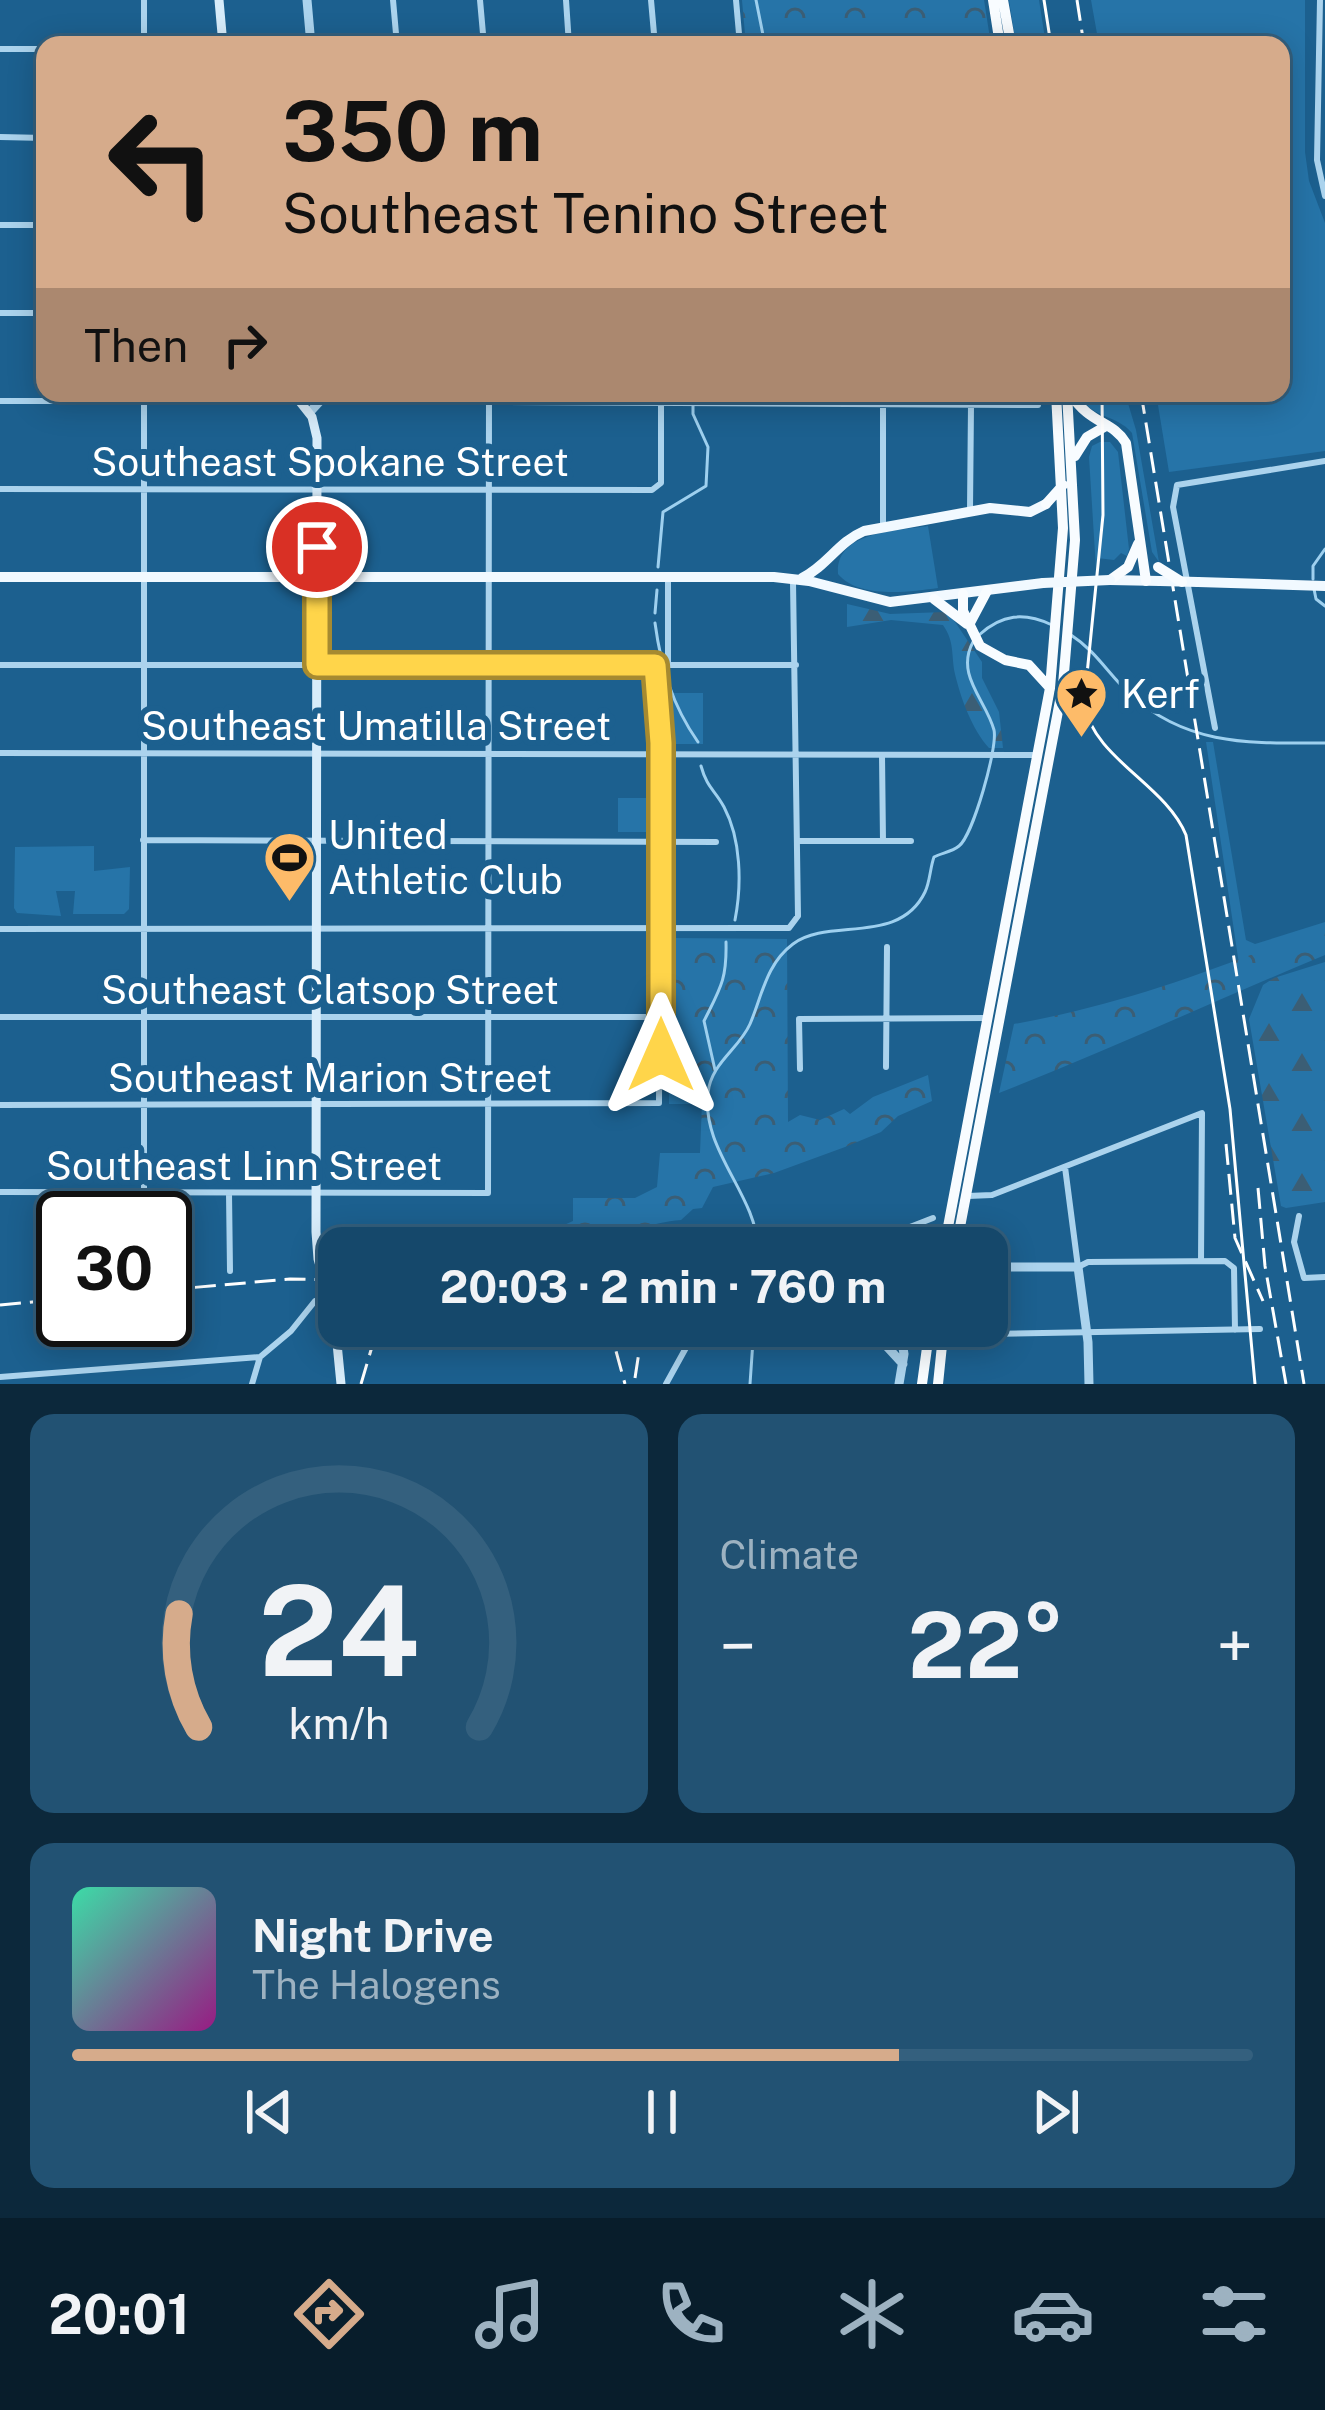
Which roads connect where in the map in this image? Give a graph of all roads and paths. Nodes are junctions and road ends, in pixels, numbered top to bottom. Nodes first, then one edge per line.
1 (144, 0) edge
2 (219, 0) edge
3 (307, 0) edge
4 (393, 0) edge
5 (480, 0) edge
6 (566, 0) edge
7 (651, 0) edge
8 (736, 0) edge
9 (993, 0) edge
10 (1003, 0) edge
11 (1320, 0) edge
12 (144, 36) edge
13 (222, 36) edge
14 (309, 36) edge
15 (396, 36) edge
16 (483, 36) edge
17 (568, 36) edge
18 (654, 36) edge
19 (739, 36) edge
20 (999, 36) edge
21 (1009, 36) edge
22 (1323, 48) edge
23 (0, 49) edge
24 (36, 49) edge
25 (0, 137) edge
26 (36, 137) edge
27 (1325, 196) edge
28 (0, 225) edge
29 (36, 225) edge
30 (0, 313) edge
31 (36, 313) edge
32 (36, 400) edge
33 (0, 401) edge
34 (144, 402) edge
35 (301, 402) edge
36 (314, 402) edge
37 (489, 402) edge
38 (661, 402) edge
39 (736, 402) edge
40 (1057, 402) edge
41 (1069, 402) edge
42 (1075, 402) edge
43 (801, 404) joint
44 (883, 405) junction
45 (971, 405) junction
46 (1038, 405) dead end
47 (310, 412) junction
48 (1106, 426) junction
49 (1073, 459) junction
50 (1325, 461) edge
51 (1063, 485) junction
52 (0, 489) edge
53 (144, 489) junction
54 (317, 489) junction
55 (489, 489) junction
56 (1046, 504) joint
57 (970, 512) junction
58 (883, 526) junction
59 (1139, 541) junction
60 (830, 559) junction
61 (0, 577) edge
62 (668, 577) junction
63 (144, 578) junction
64 (317, 578) junction
65 (489, 578) junction
66 (796, 579) junction
67 (1110, 580) junction
68 (1153, 581) junction
69 (1182, 582) junction
70 (826, 586) junction
71 (1325, 586) edge
72 (987, 591) junction
73 (963, 594) junction
74 (934, 599) junction
75 (1064, 620) junction
76 (970, 626) junction
77 (1061, 652) junction
78 (1029, 664) junction
79 (0, 665) edge
80 (145, 665) junction
81 (317, 665) junction
82 (489, 665) junction
83 (662, 665) junction
84 (796, 665) junction
85 (1050, 688) junction
86 (1215, 728) dead end
87 (0, 753) edge
88 (144, 753) junction
89 (316, 753) junction
90 (488, 753) junction
91 (661, 753) junction
92 (797, 754) junction
93 (883, 755) junction
94 (1040, 755) junction
95 (143, 841) junction
96 (316, 841) junction
97 (488, 841) junction
98 (661, 841) junction
99 (797, 841) junction
100 (883, 841) junction
101 (716, 842) dead end
102 (911, 842) dead end
103 (143, 928) junction
104 (0, 929) edge
105 (316, 929) junction
106 (488, 929) junction
107 (660, 929) junction
108 (887, 947) dead end
109 (0, 1017) edge
110 (144, 1017) junction
111 (316, 1017) junction
112 (661, 1017) junction
113 (885, 1017) junction
114 (489, 1018) junction
115 (987, 1018) junction
116 (886, 1067) dead end
117 (800, 1069) dead end
118 (0, 1105) edge
119 (144, 1105) junction
120 (488, 1105) junction
121 (316, 1106) junction
122 (1065, 1167) junction
123 (144, 1191) edge
124 (0, 1192) edge
125 (36, 1193) edge
126 (192, 1193) edge
127 (229, 1193) junction
128 (316, 1193) junction
129 (966, 1196) junction
130 (1299, 1216) dead end
131 (933, 1218) dead end
132 (910, 1227) edge
133 (948, 1227) edge
134 (961, 1227) edge
135 (318, 1252) edge
136 (1201, 1261) junction
137 (1008, 1267) edge
138 (1078, 1267) junction
139 (230, 1271) dead end
140 (1325, 1277) edge
141 (318, 1300) edge
142 (1260, 1329) dead end
143 (1235, 1330) junction
144 (1087, 1332) junction
145 (1008, 1334) edge
146 (336, 1347) edge
147 (686, 1347) edge
148 (887, 1347) edge
149 (903, 1347) edge
150 (927, 1347) edge
151 (942, 1347) edge
152 (260, 1357) junction
153 (903, 1364) junction
154 (0, 1377) edge
155 (252, 1384) edge
156 (341, 1384) edge
157 (666, 1384) edge
158 (899, 1384) edge
159 (922, 1384) edge
160 (938, 1384) edge
161 (1089, 1384) edge

1 - 12 street
2 - 13 main road
3 - 14 street
4 - 15 street
5 - 16 street
6 - 17 street
7 - 18 street
8 - 19 street
9 - 20 highway
10 - 21 highway
11 - 22 street
22 - 27 street
23 - 24 street
25 - 26 street
28 - 29 street
30 - 31 street
32 - 33 street
34 - 53 street
35 - 47 main road
36 - 47 street
37 - 55 street
38 - 55 street, Southeast Spokane Street
39 - 43 street
40 - 51 highway
41 - 49 highway
42 - 48 highway
43 - 44 street
44 - 45 street
44 - 58 street
45 - 46 street
45 - 57 street
47 - 54 main road
48 - 49 highway
48 - 59 highway
49 - 75 highway
50 - 86 street
51 - 56 highway
51 - 75 highway
52 - 53 street, Southeast Spokane Street
53 - 54 street, Southeast Spokane Street
53 - 63 street
54 - 55 street, Southeast Spokane Street
54 - 64 main road
55 - 65 street
56 - 57 main road
57 - 58 main road
58 - 60 main road
59 - 67 highway
59 - 68 highway
59 - 69 highway, bridge
60 - 66 main road
60 - 70 street
61 - 63 main road
62 - 65 main road
62 - 66 main road
62 - 83 street
63 - 64 main road
63 - 80 street
64 - 65 main road
64 - 81 main road
65 - 82 street
66 - 70 main road
66 - 84 street
67 - 68 main road
67 - 72 main road, bridge
68 - 69 main road, bridge
69 - 71 main road, bridge
70 - 74 main road
72 - 73 main road
72 - 76 highway
73 - 74 main road
73 - 76 highway
74 - 76 highway
75 - 77 highway
76 - 78 highway
77 - 78 highway
77 - 85 highway
77 - 129 highway
78 - 85 highway
79 - 80 street
80 - 81 street
80 - 88 street
81 - 82 street
81 - 89 main road
82 - 83 street
82 - 90 street
83 - 84 street
83 - 91 street
84 - 92 street
85 - 94 highway
87 - 88 street, Southeast Umatilla Street
88 - 89 street, Southeast Umatilla Street
88 - 95 street
89 - 90 street, Southeast Umatilla Street
89 - 96 main road
90 - 91 street, Southeast Umatilla Street
90 - 97 street
91 - 92 street, Southeast Umatilla Street
91 - 98 street
92 - 93 street, Southeast Umatilla Street
92 - 99 street
93 - 94 street, Southeast Umatilla Street
93 - 100 street
94 - 115 highway
95 - 96 street
95 - 103 street
96 - 97 street
96 - 105 main road
97 - 98 street
97 - 106 street
98 - 101 street
98 - 107 street
99 - 100 street
99 - 107 street
100 - 102 street
103 - 104 street
103 - 105 street
103 - 110 street
105 - 106 street
105 - 111 main road
106 - 107 street
106 - 114 street
107 - 112 street
108 - 113 street
109 - 110 street, Southeast Clatsop Street
110 - 111 street, Southeast Clatsop Street
110 - 119 street
111 - 114 street, Southeast Clatsop Street
111 - 121 main road
112 - 114 street, Southeast Clatsop Street
112 - 120 street, Southeast Marion Street
113 - 115 street
113 - 116 street
113 - 117 street
114 - 120 street
115 - 133 highway
118 - 119 street, Southeast Marion Street
119 - 121 street, Southeast Marion Street
119 - 123 street
120 - 121 street, Southeast Marion Street
120 - 128 street, Southeast Linn Street
121 - 128 main road
122 - 129 street
122 - 136 street
122 - 138 street
124 - 125 street, Southeast Linn Street
126 - 127 street, Southeast Linn Street
127 - 128 street, Southeast Linn Street
127 - 139 street
128 - 135 main road
129 - 134 highway
130 - 140 street
131 - 132 street
136 - 138 street
136 - 143 street
137 - 138 street
138 - 144 street
141 - 152 street
142 - 143 street
143 - 144 street
144 - 145 street
144 - 161 street
146 - 156 main road
147 - 157 street
148 - 153 street
149 - 153 street
150 - 159 highway
151 - 160 highway
152 - 154 street
152 - 155 street
153 - 158 street

